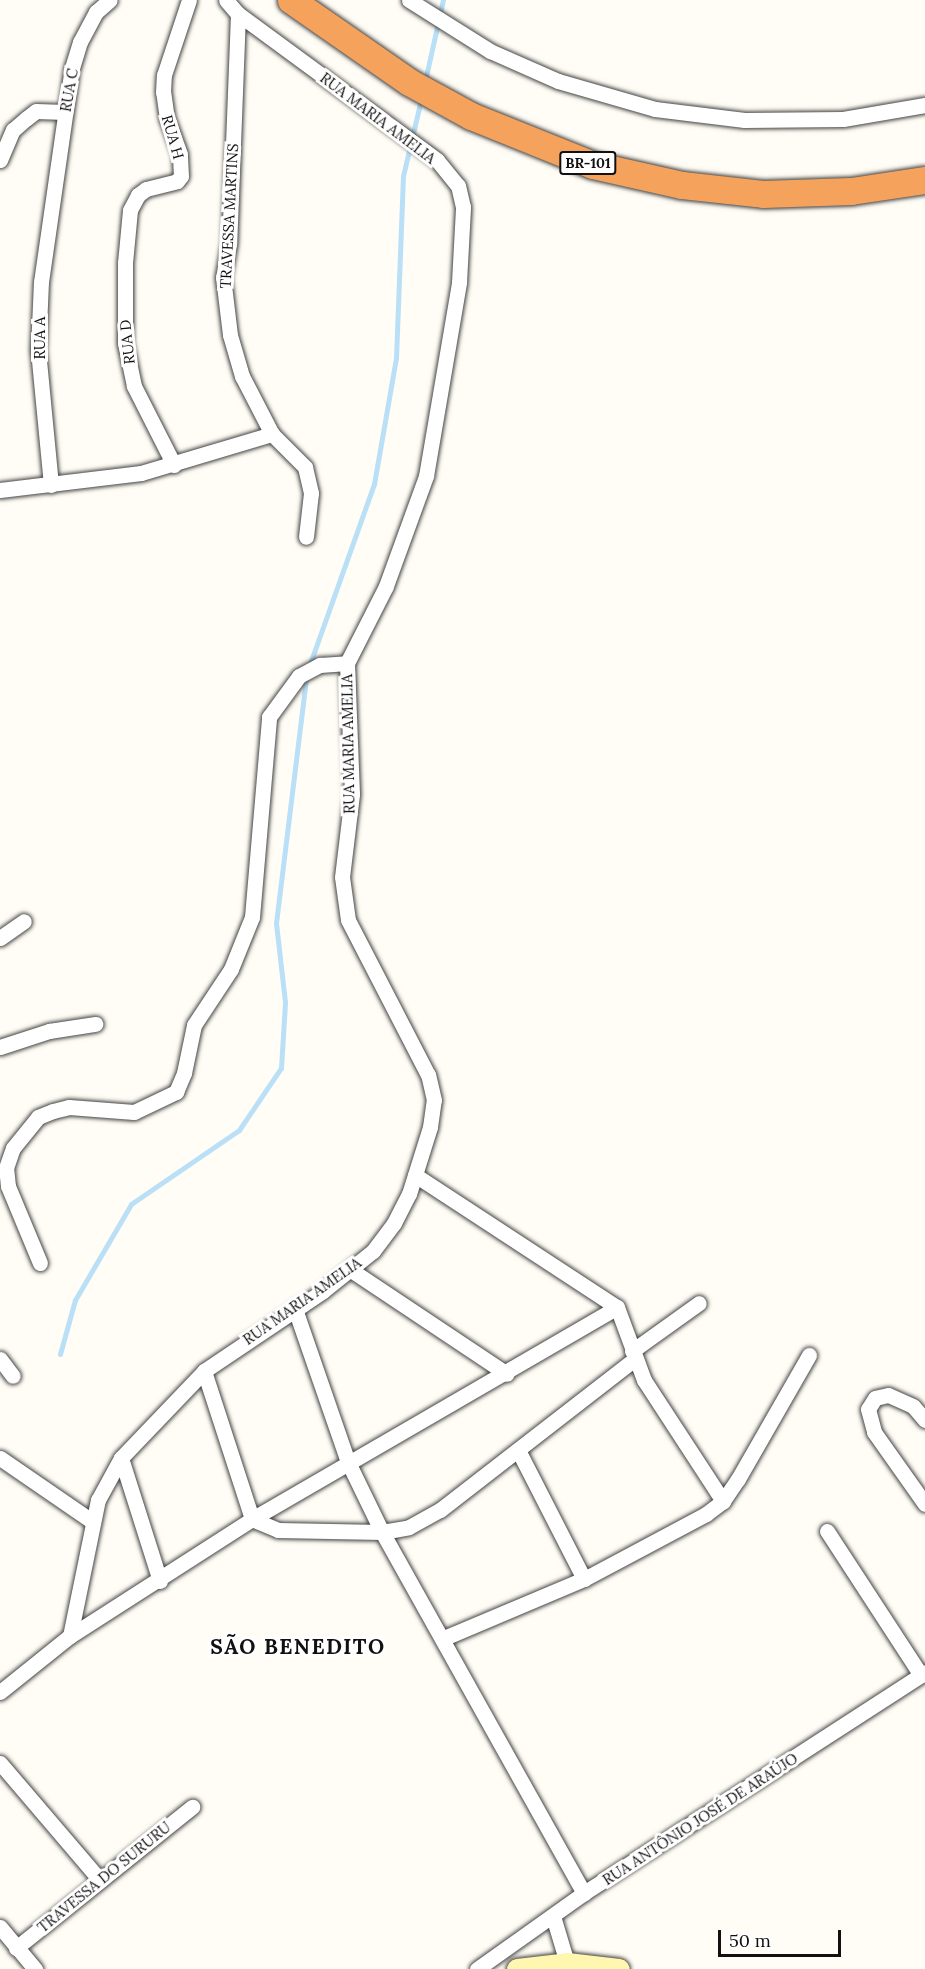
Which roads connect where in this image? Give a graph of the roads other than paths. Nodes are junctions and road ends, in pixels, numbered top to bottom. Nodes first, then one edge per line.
1 (110, 0) edge
2 (189, 0) edge
3 (226, 0) edge
4 (291, 0) edge
5 (409, 0) edge
6 (238, 14) junction
7 (925, 105) edge
8 (65, 111) junction
9 (0, 160) edge
10 (925, 180) edge
11 (54, 192) joint
12 (130, 210) joint
13 (272, 434) junction
14 (174, 465) junction
15 (51, 485) junction
16 (0, 490) edge
17 (306, 537) dead end
18 (347, 663) junction
19 (24, 921) dead end
20 (0, 938) edge
21 (95, 1024) dead end
22 (0, 1047) edge
23 (415, 1175) junction
24 (40, 1263) dead end
25 (351, 1270) junction
26 (699, 1303) dead end
27 (617, 1307) junction
28 (296, 1309) junction
29 (633, 1355) junction
30 (808, 1355) dead end
31 (0, 1359) edge
32 (204, 1371) junction
33 (507, 1374) junction
34 (13, 1376) dead end
35 (925, 1420) edge
36 (518, 1450) junction
37 (0, 1458) edge
38 (121, 1458) junction
39 (348, 1461) junction
40 (723, 1501) junction
41 (925, 1504) edge
42 (252, 1519) junction
43 (93, 1522) junction
44 (827, 1531) dead end
45 (382, 1532) junction
46 (584, 1579) junction
47 (160, 1581) junction
48 (70, 1636) junction
49 (444, 1638) junction
50 (923, 1673) edge
51 (0, 1692) edge
52 (0, 1763) edge
53 (192, 1807) dead end
54 (100, 1880) junction
55 (584, 1893) junction
56 (553, 1916) junction
57 (0, 1927) edge
58 (16, 1948) junction
59 (567, 1963) junction
60 (34, 1969) edge
61 (477, 1969) edge
62 (517, 1969) edge
63 (619, 1969) edge

1 - 8 street, RUA C
2 - 12 street, RUA H
3 - 6 street, RUA MARIA AMELIA
4 - 10 highway, BR-101
5 - 7 street
6 - 13 street, TRAVESSA MARTINS
6 - 18 street, RUA MARIA AMELIA
8 - 9 street
8 - 11 street, RUA C
11 - 15 street, RUA A
12 - 14 street, RUA D
13 - 14 street
13 - 17 street, TRAVESSA MARTINS
14 - 15 street
15 - 16 street
18 - 23 street, RUA MARIA AMELIA
18 - 24 street
19 - 20 street
21 - 22 street
23 - 25 street, RUA MARIA AMELIA
23 - 27 street
25 - 28 street, RUA MARIA AMELIA
25 - 33 street
26 - 29 street
27 - 29 street
27 - 33 street
28 - 32 street, RUA MARIA AMELIA
28 - 39 street
29 - 36 street
29 - 40 street
30 - 40 street
31 - 34 street
32 - 38 street, RUA MARIA AMELIA
32 - 42 street
33 - 39 street
35 - 41 street
36 - 45 street
36 - 46 street
37 - 43 street
38 - 43 street, RUA MARIA AMELIA
38 - 47 street
39 - 42 street
39 - 45 street
40 - 46 street
42 - 45 street
42 - 47 street
43 - 48 street, RUA MARIA AMELIA
44 - 50 street
45 - 49 street
46 - 49 street
47 - 48 street
48 - 51 street
49 - 55 street
50 - 55 street, RUA ANTÔNIO JOSÉ DE ARAÚJO
52 - 54 street
53 - 54 street, TRAVESSA DO SURURU
54 - 58 street, TRAVESSA DO SURURU
55 - 56 street, RUA ANTÔNIO JOSÉ DE ARAÚJO
56 - 59 street
56 - 61 street, RUA ANTÔNIO JOSÉ DE ARAÚJO
57 - 58 street
58 - 60 street
59 - 62 street
59 - 63 street

